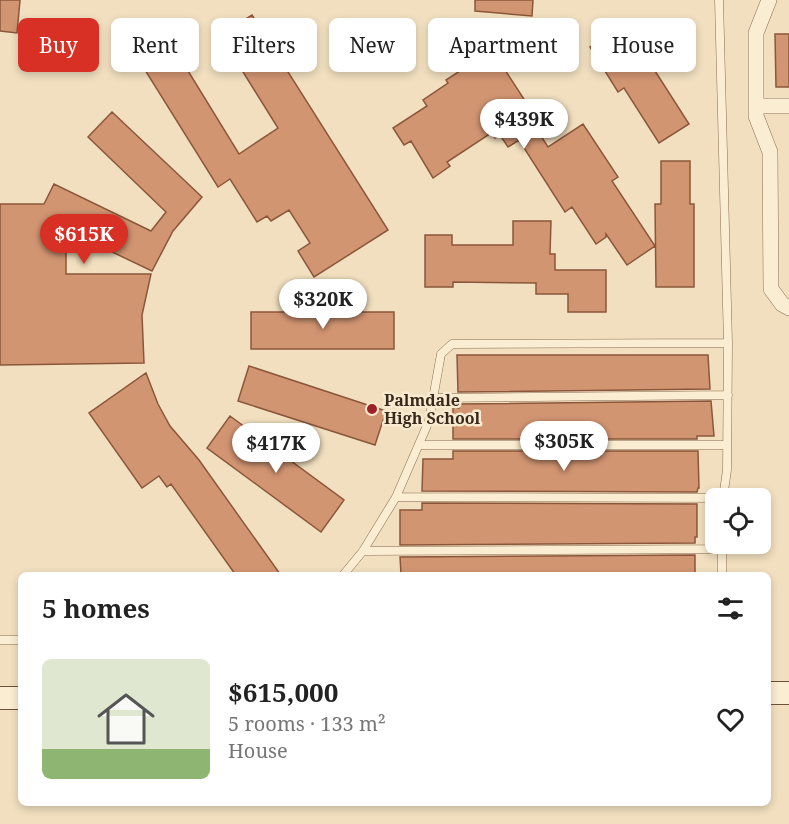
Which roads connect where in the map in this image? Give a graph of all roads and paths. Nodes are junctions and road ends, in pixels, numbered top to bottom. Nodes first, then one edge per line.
1 (719, 0) edge
2 (769, 0) edge
3 (756, 106) junction
4 (789, 106) edge
5 (789, 308) edge
6 (728, 343) junction
7 (728, 395) junction
8 (434, 398) junction
9 (420, 445) junction
10 (727, 445) junction
11 (724, 488) edge
12 (396, 497) junction
13 (705, 498) edge
14 (705, 546) edge
15 (363, 551) junction
16 (722, 554) edge
17 (346, 572) edge
18 (722, 572) edge
19 (0, 640) edge
20 (18, 640) edge
21 (771, 693) edge
22 (789, 693) edge
23 (0, 698) edge
24 (18, 698) edge

1 - 6 lane
2 - 3 street
3 - 4 street
3 - 5 street
6 - 7 lane
6 - 8 lane
7 - 8 lane
7 - 10 lane
8 - 9 lane
9 - 10 lane
9 - 12 lane
10 - 11 lane
12 - 13 lane
12 - 15 lane
14 - 15 lane
15 - 17 lane
16 - 18 lane
19 - 20 lane
21 - 22 main road
23 - 24 main road

